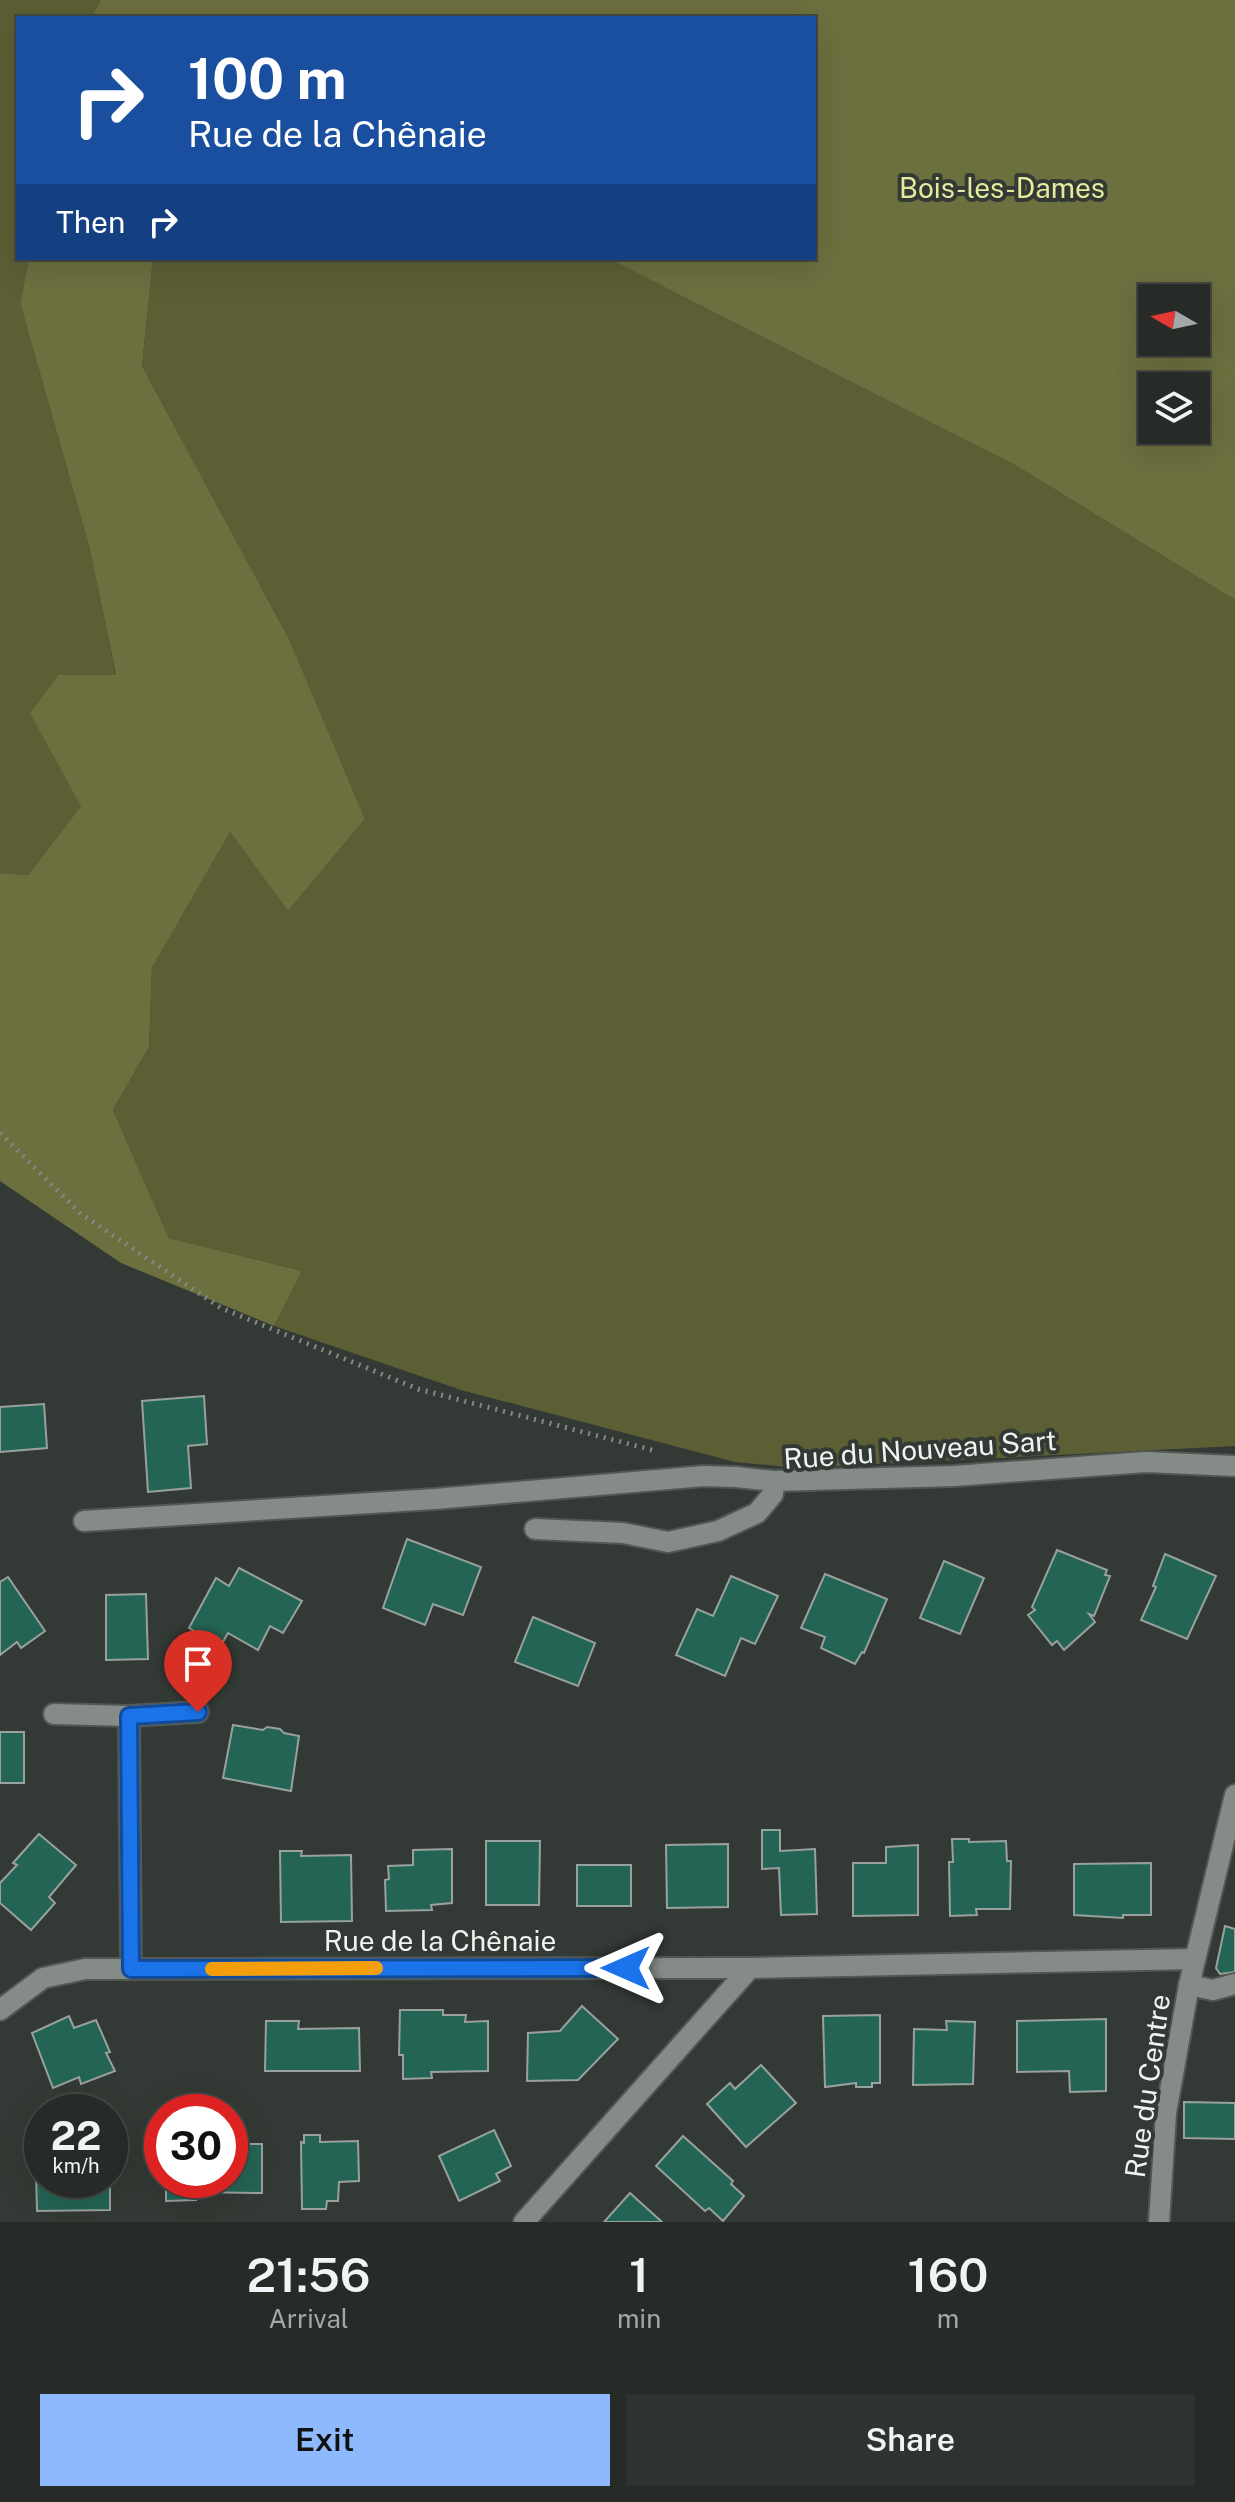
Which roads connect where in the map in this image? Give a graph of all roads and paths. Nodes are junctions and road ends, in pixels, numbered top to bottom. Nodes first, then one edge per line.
1 (0, 1133) edge
2 (662, 1452) dead end
3 (1235, 1466) edge
4 (774, 1481) junction
5 (84, 1521) dead end
6 (535, 1529) dead end
7 (198, 1712) dead end
8 (54, 1714) dead end
9 (129, 1716) junction
10 (1235, 1795) edge
11 (1195, 1959) junction
12 (750, 1968) junction
13 (131, 1969) junction
14 (1235, 1984) edge
15 (1189, 1985) junction
16 (0, 2010) edge
17 (524, 2222) edge
18 (1159, 2222) edge

1 - 2 path
3 - 4 street, Rue du Nouveau Sart
4 - 5 street
4 - 6 street, Rue du Nouveau Sart
7 - 9 street
8 - 9 street
9 - 13 street
10 - 11 street
11 - 12 street, Rue de la Chênaie
11 - 15 street, Rue du Centre
12 - 13 street, Rue de la Chênaie
12 - 17 street
13 - 16 street, Rue de la Chênaie
14 - 15 street
15 - 18 street, Rue du Centre

